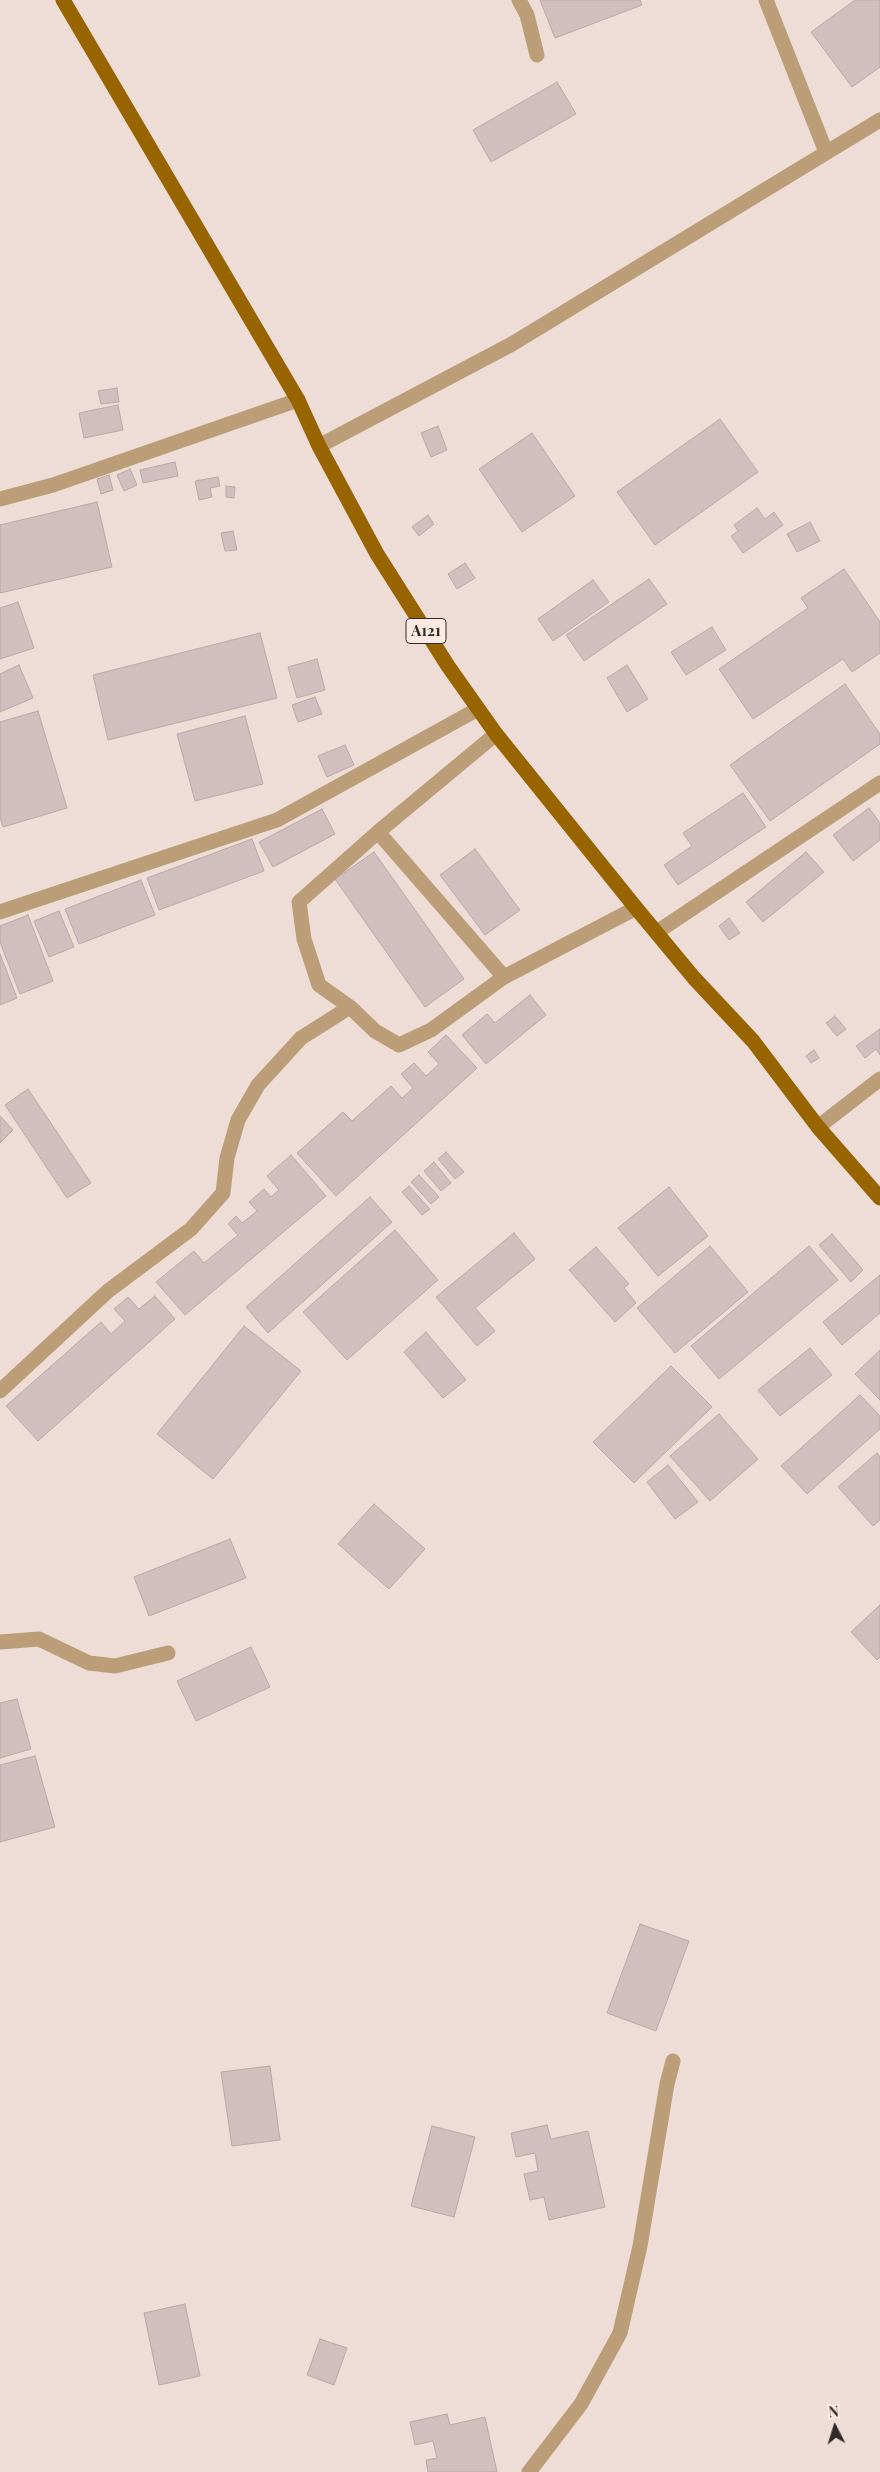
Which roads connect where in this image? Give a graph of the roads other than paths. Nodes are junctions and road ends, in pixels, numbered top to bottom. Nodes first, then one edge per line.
1 (63, 0) edge
2 (519, 0) edge
3 (766, 0) edge
4 (537, 55) dead end
5 (880, 120) edge
6 (826, 152) junction
7 (298, 400) junction
8 (318, 446) junction
9 (0, 499) edge
10 (478, 708) junction
11 (496, 734) junction
12 (880, 783) edge
13 (378, 832) junction
14 (636, 908) junction
15 (0, 912) edge
16 (657, 932) junction
17 (504, 977) junction
18 (350, 1007) junction
19 (880, 1079) edge
20 (818, 1127) junction
21 (880, 1198) edge
22 (0, 1391) edge
23 (0, 1642) edge
24 (168, 1653) dead end
25 (673, 2061) dead end
26 (529, 2472) edge

1 - 7 main road, A121
2 - 4 street
3 - 6 street
5 - 6 street
6 - 8 street
7 - 8 main road, A121
7 - 9 street
8 - 10 main road, A121
10 - 11 main road, A121
10 - 15 street
11 - 13 street
11 - 14 main road, A121
12 - 16 street
13 - 17 street
13 - 18 street
14 - 16 main road, A121
14 - 17 street
16 - 20 main road, A121
17 - 18 street
18 - 22 street
19 - 20 street
20 - 21 main road, A121
23 - 24 street
25 - 26 street

